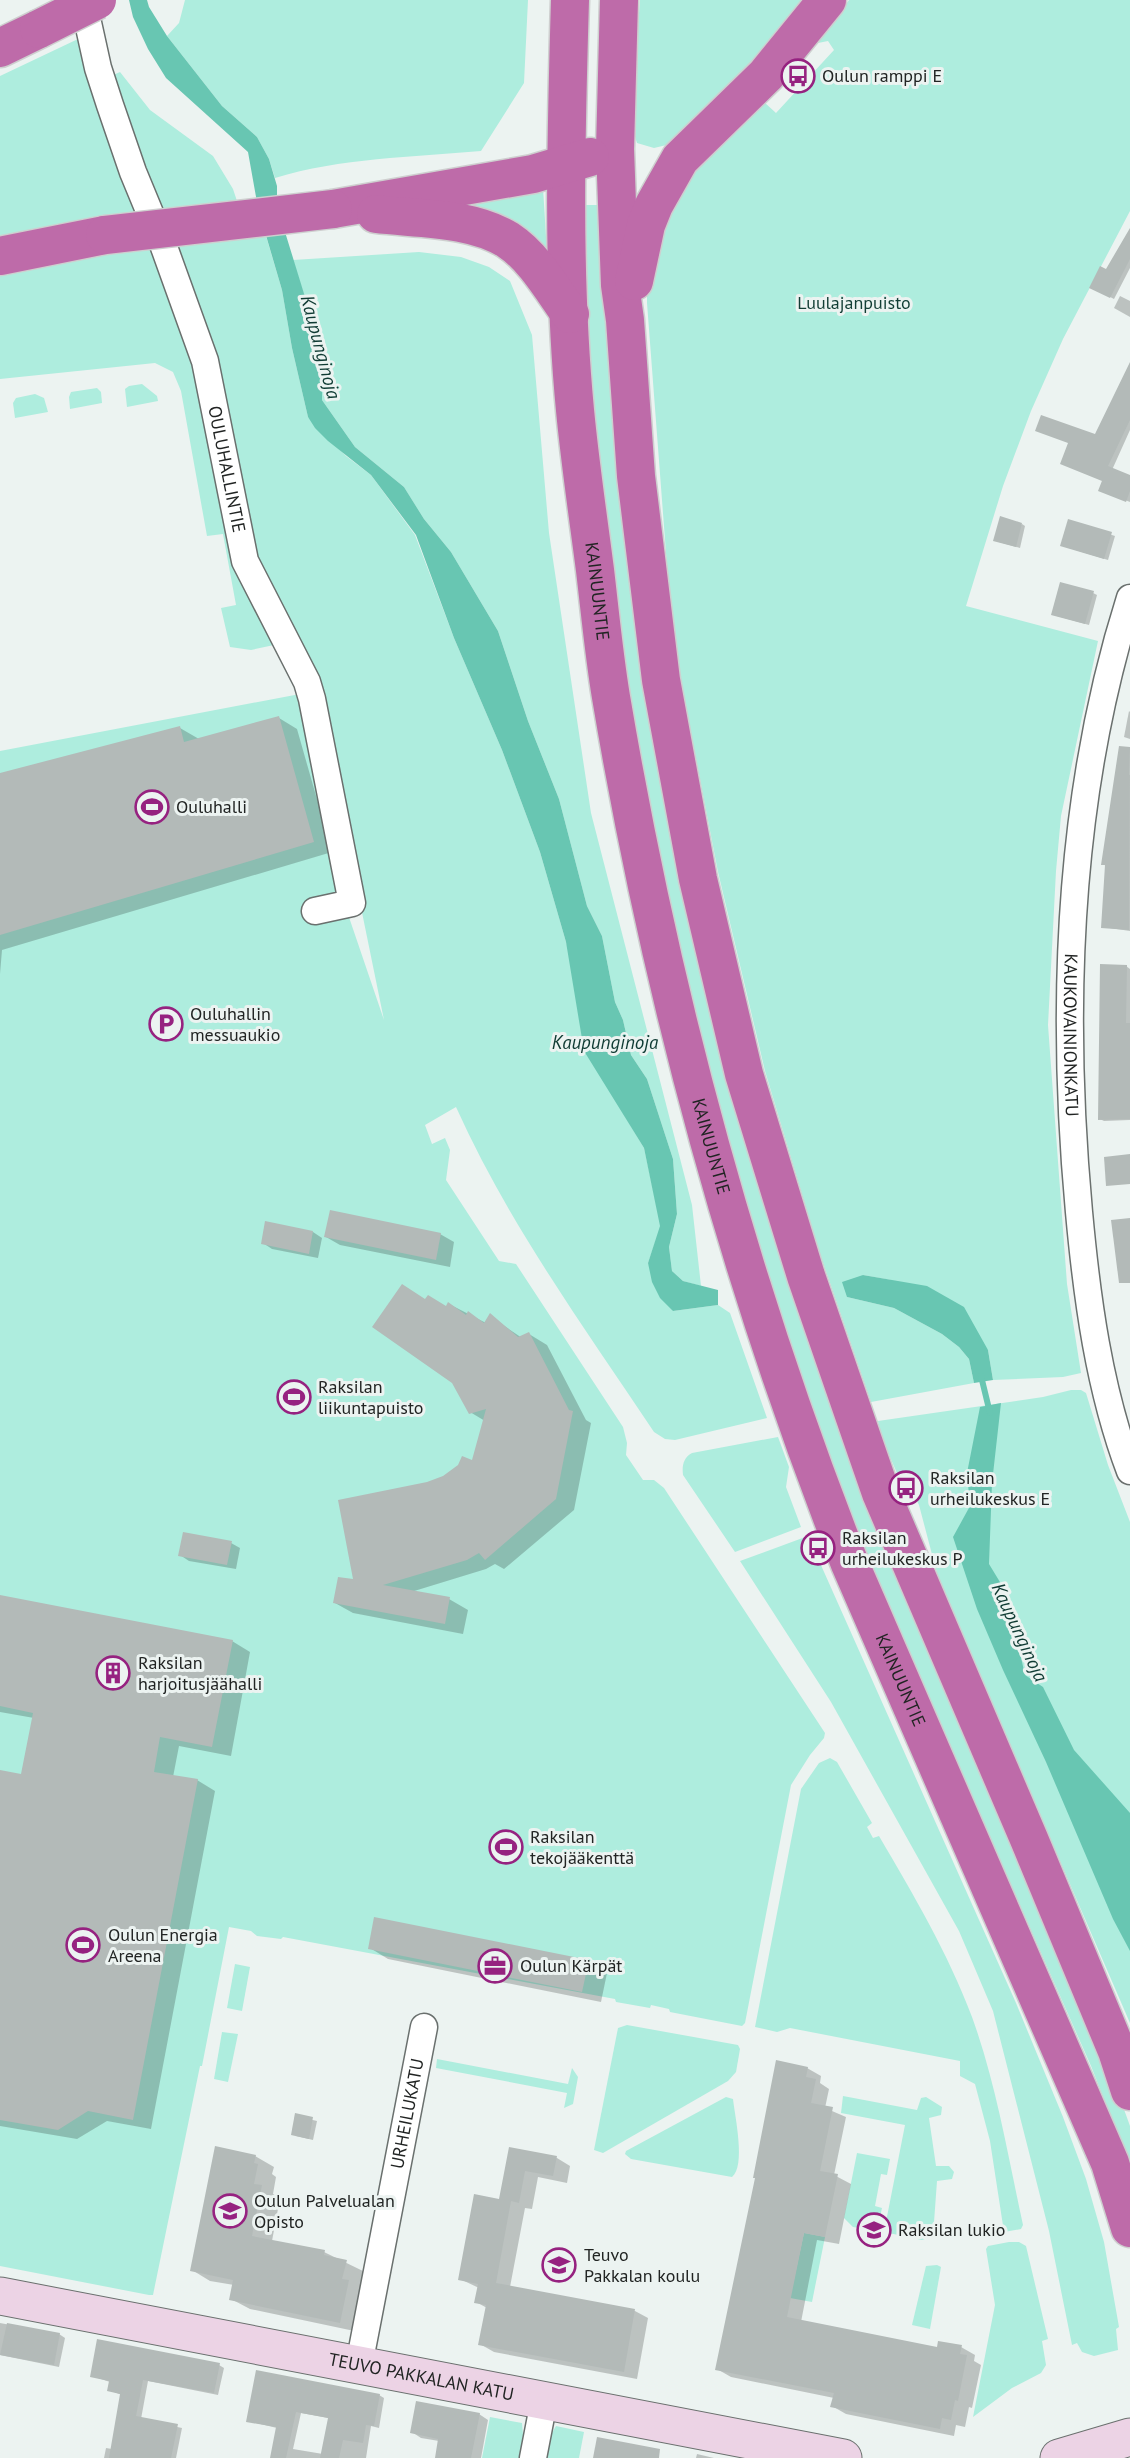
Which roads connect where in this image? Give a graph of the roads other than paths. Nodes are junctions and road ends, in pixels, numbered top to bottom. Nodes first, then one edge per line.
1 (83, 0) edge
2 (97, 0) edge
3 (570, 0) edge
4 (619, 0) edge
5 (827, 0) edge
6 (0, 48) edge
7 (567, 114) junction
8 (615, 149) junction
9 (680, 159) junction
10 (566, 165) junction
11 (332, 209) junction
12 (0, 256) edge
13 (569, 314) junction
14 (625, 320) junction
15 (1130, 598) edge
16 (315, 912) dead end
17 (1130, 1471) edge
18 (424, 2027) dead end
19 (1130, 2091) edge
20 (1130, 2228) edge
21 (0, 2296) edge
22 (359, 2365) junction
23 (544, 2401) junction
24 (1130, 2437) edge
25 (533, 2458) edge
26 (844, 2458) edge
27 (1059, 2458) edge

1 - 16 street, OULUHALLINTIE
2 - 6 highway, bridge
3 - 7 highway, KAINUUNTIE
4 - 8 highway
5 - 9 highway
7 - 8 highway
7 - 10 highway, KAINUUNTIE
8 - 9 highway
8 - 10 highway
8 - 14 highway
9 - 14 highway
10 - 11 highway
10 - 13 highway, KAINUUNTIE
11 - 12 highway, bridge
11 - 13 highway
13 - 20 highway, KAINUUNTIE
14 - 19 highway
15 - 17 street, KAUKOVAINIONKATU
18 - 22 street, URHEILUKATU
21 - 22 street, TEUVO PAKKALAN KATU
22 - 23 street, TEUVO PAKKALAN KATU
23 - 25 street
23 - 26 street, TEUVO PAKKALAN KATU
24 - 27 street

